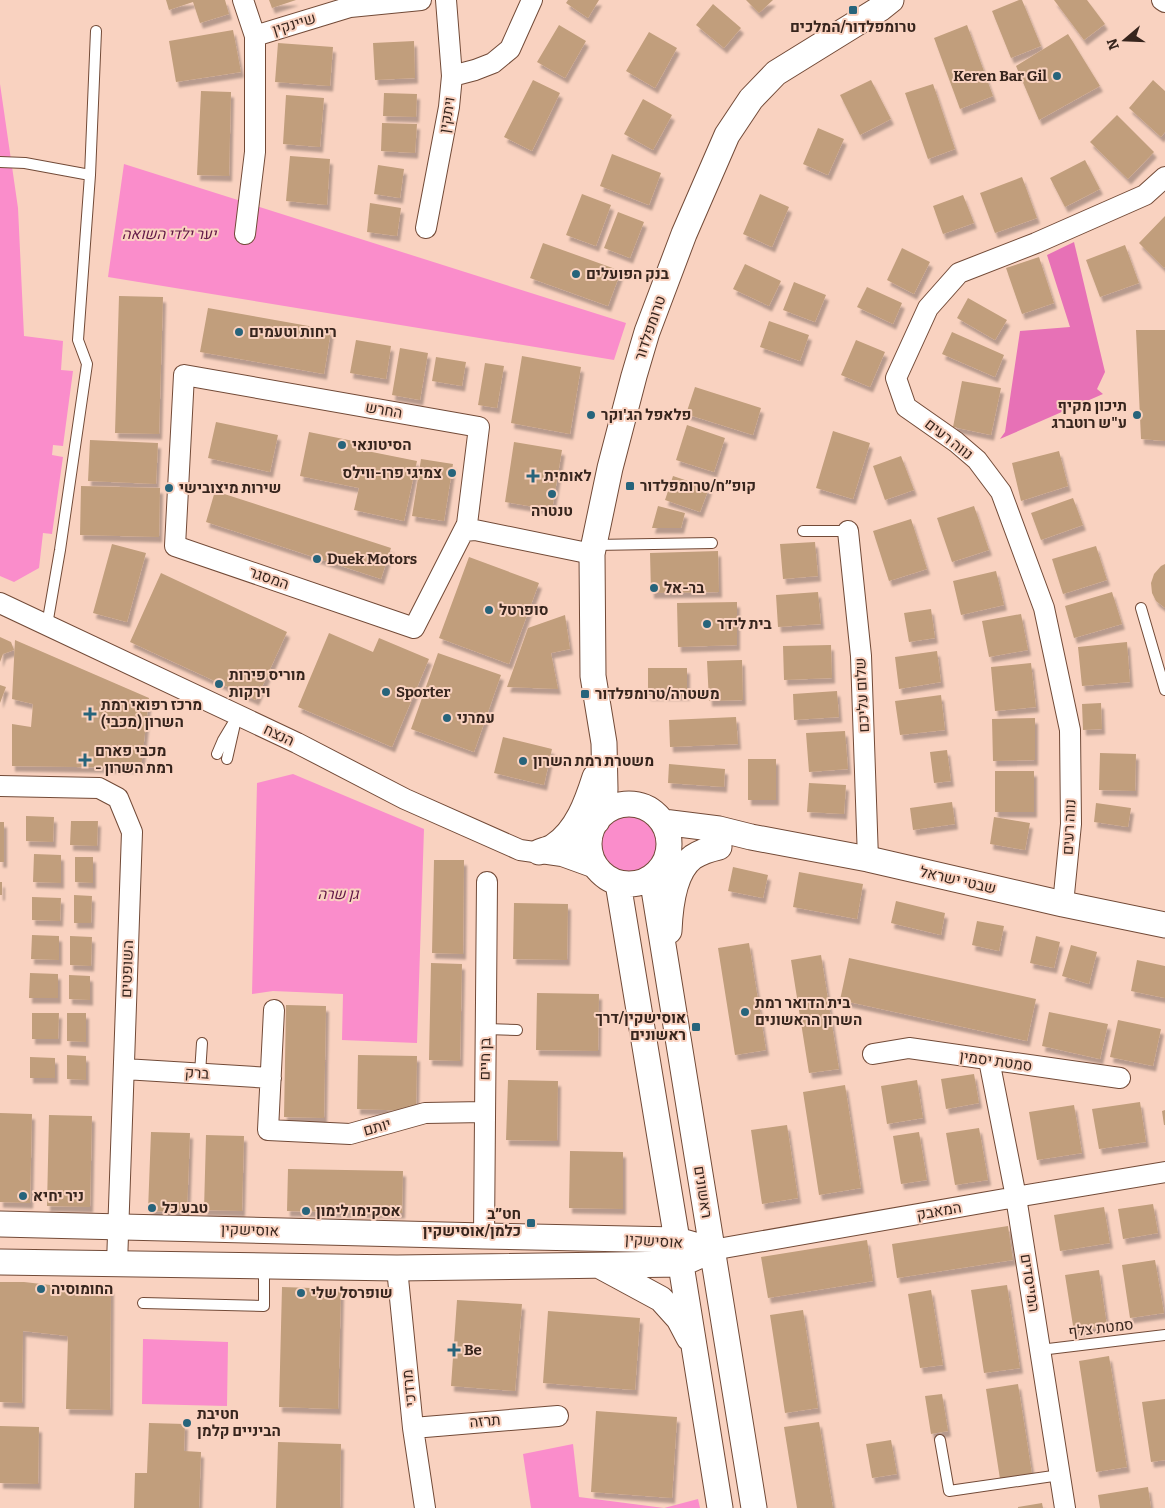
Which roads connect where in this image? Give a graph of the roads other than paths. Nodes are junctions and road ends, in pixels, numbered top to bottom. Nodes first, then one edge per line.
1 (243, 0) edge
2 (420, 0) edge
3 (446, 0) edge
4 (532, 0) edge
5 (891, 0) edge
6 (1162, 0) edge
7 (1165, 2) edge
8 (96, 31) dead end
9 (256, 36) junction
10 (452, 76) junction
11 (0, 162) edge
12 (90, 175) junction
13 (1165, 177) edge
14 (426, 228) dead end
15 (245, 234) dead end
16 (184, 375) joint
17 (469, 528) junction
18 (803, 531) dead end
19 (848, 531) joint
20 (712, 543) dead end
21 (593, 549) junction
22 (0, 603) edge
23 (1141, 608) dead end
24 (47, 625) junction
25 (1165, 690) edge
26 (237, 715) junction
27 (604, 743) junction
28 (222, 756) dead end
29 (0, 786) edge
30 (654, 814) junction
31 (593, 832) junction
32 (751, 838) junction
33 (719, 847) junction
34 (551, 854) junction
35 (868, 859) junction
36 (659, 869) junction
37 (608, 876) junction
38 (488, 882) dead end
39 (1063, 904) junction
40 (1165, 925) edge
41 (668, 973) junction
42 (274, 1010) dead end
43 (486, 1029) junction
44 (516, 1030) dead end
45 (202, 1043) dead end
46 (873, 1054) dead end
47 (989, 1060) junction
48 (124, 1068) junction
49 (200, 1073) junction
50 (271, 1078) junction
51 (1120, 1078) dead end
52 (484, 1112) junction
53 (1165, 1172) edge
54 (1016, 1196) junction
55 (0, 1224) edge
56 (118, 1227) junction
57 (484, 1236) junction
58 (677, 1240) junction
59 (712, 1250) junction
60 (0, 1262) edge
61 (117, 1264) junction
62 (681, 1264) junction
63 (598, 1265) junction
64 (264, 1266) junction
65 (397, 1268) junction
66 (142, 1303) dead end
67 (1165, 1335) edge
68 (694, 1345) junction
69 (1040, 1350) junction
70 (558, 1416) dead end
71 (413, 1428) junction
72 (940, 1440) dead end
73 (1060, 1475) junction
74 (425, 1508) edge
75 (720, 1508) edge
76 (754, 1508) edge
77 (1065, 1508) edge

1 - 9 street
2 - 9 street, שיינקין
3 - 10 street, ויתקין
4 - 10 street
5 - 21 street, טרומפלדור
6 - 7 street
8 - 12 lane
9 - 15 street
10 - 14 street, ויתקין
11 - 12 lane
12 - 24 lane
13 - 39 street, נווה רעים
16 - 17 street, החרש
16 - 17 street, המסגר
17 - 21 street
18 - 19 lane
19 - 35 street, שלום עליכם
20 - 21 lane
21 - 27 street, טרומפלדור
22 - 24 street, הנצח
23 - 25 lane
24 - 26 street, הנצח
26 - 28 lane
26 - 34 street, הנצח
27 - 30 street, טרומפלדור
27 - 31 street, טרומפלדור
27 - 34 street
29 - 48 street, השופטים
30 - 31 street
30 - 32 street, שבטי ישראל
30 - 36 street
31 - 34 street
31 - 37 street
32 - 33 street, שבטי ישראל
32 - 35 street, שבטי ישראל
33 - 36 street, שבטי ישראל
33 - 41 street
34 - 37 street, הנצח
35 - 39 street, שבטי ישראל
36 - 37 street
36 - 41 street, ראשונים
37 - 58 street
38 - 43 street, בן חיים
39 - 40 street, שבטי ישראל
41 - 59 street, ראשונים
42 - 50 street
43 - 44 lane
43 - 52 street, בן חיים
45 - 49 lane
46 - 47 street, סמטת יסמין
47 - 51 street, סמטת יסמין
47 - 54 street, המייסדים
48 - 49 street, ברק
48 - 56 street, השופטים
49 - 50 street, ברק
50 - 52 street, יותם
52 - 57 street, בן חיים
53 - 54 street, המאבק
54 - 59 street, המאבק
54 - 69 street, המייסדים
55 - 56 street, אוסישקין
56 - 57 street, אוסישקין
56 - 61 street, השופטים
57 - 58 street, אוסישקין
58 - 59 street, אוסישקין
58 - 62 street
59 - 62 street, אוסישקין
59 - 76 street, ראשונים
60 - 61 street, אוסישקין
61 - 64 street, אוסישקין
62 - 63 street, אוסישקין
62 - 68 street
63 - 65 street, אוסישקין
63 - 68 street
64 - 65 street, אוסישקין
64 - 66 lane
65 - 71 street, מרדכי
67 - 69 lane, סמטת צלף
68 - 75 street
69 - 73 street, המייסדים
70 - 71 street, תרזה
71 - 74 street, מרדכי
72 - 73 lane
73 - 77 street, המייסדים

